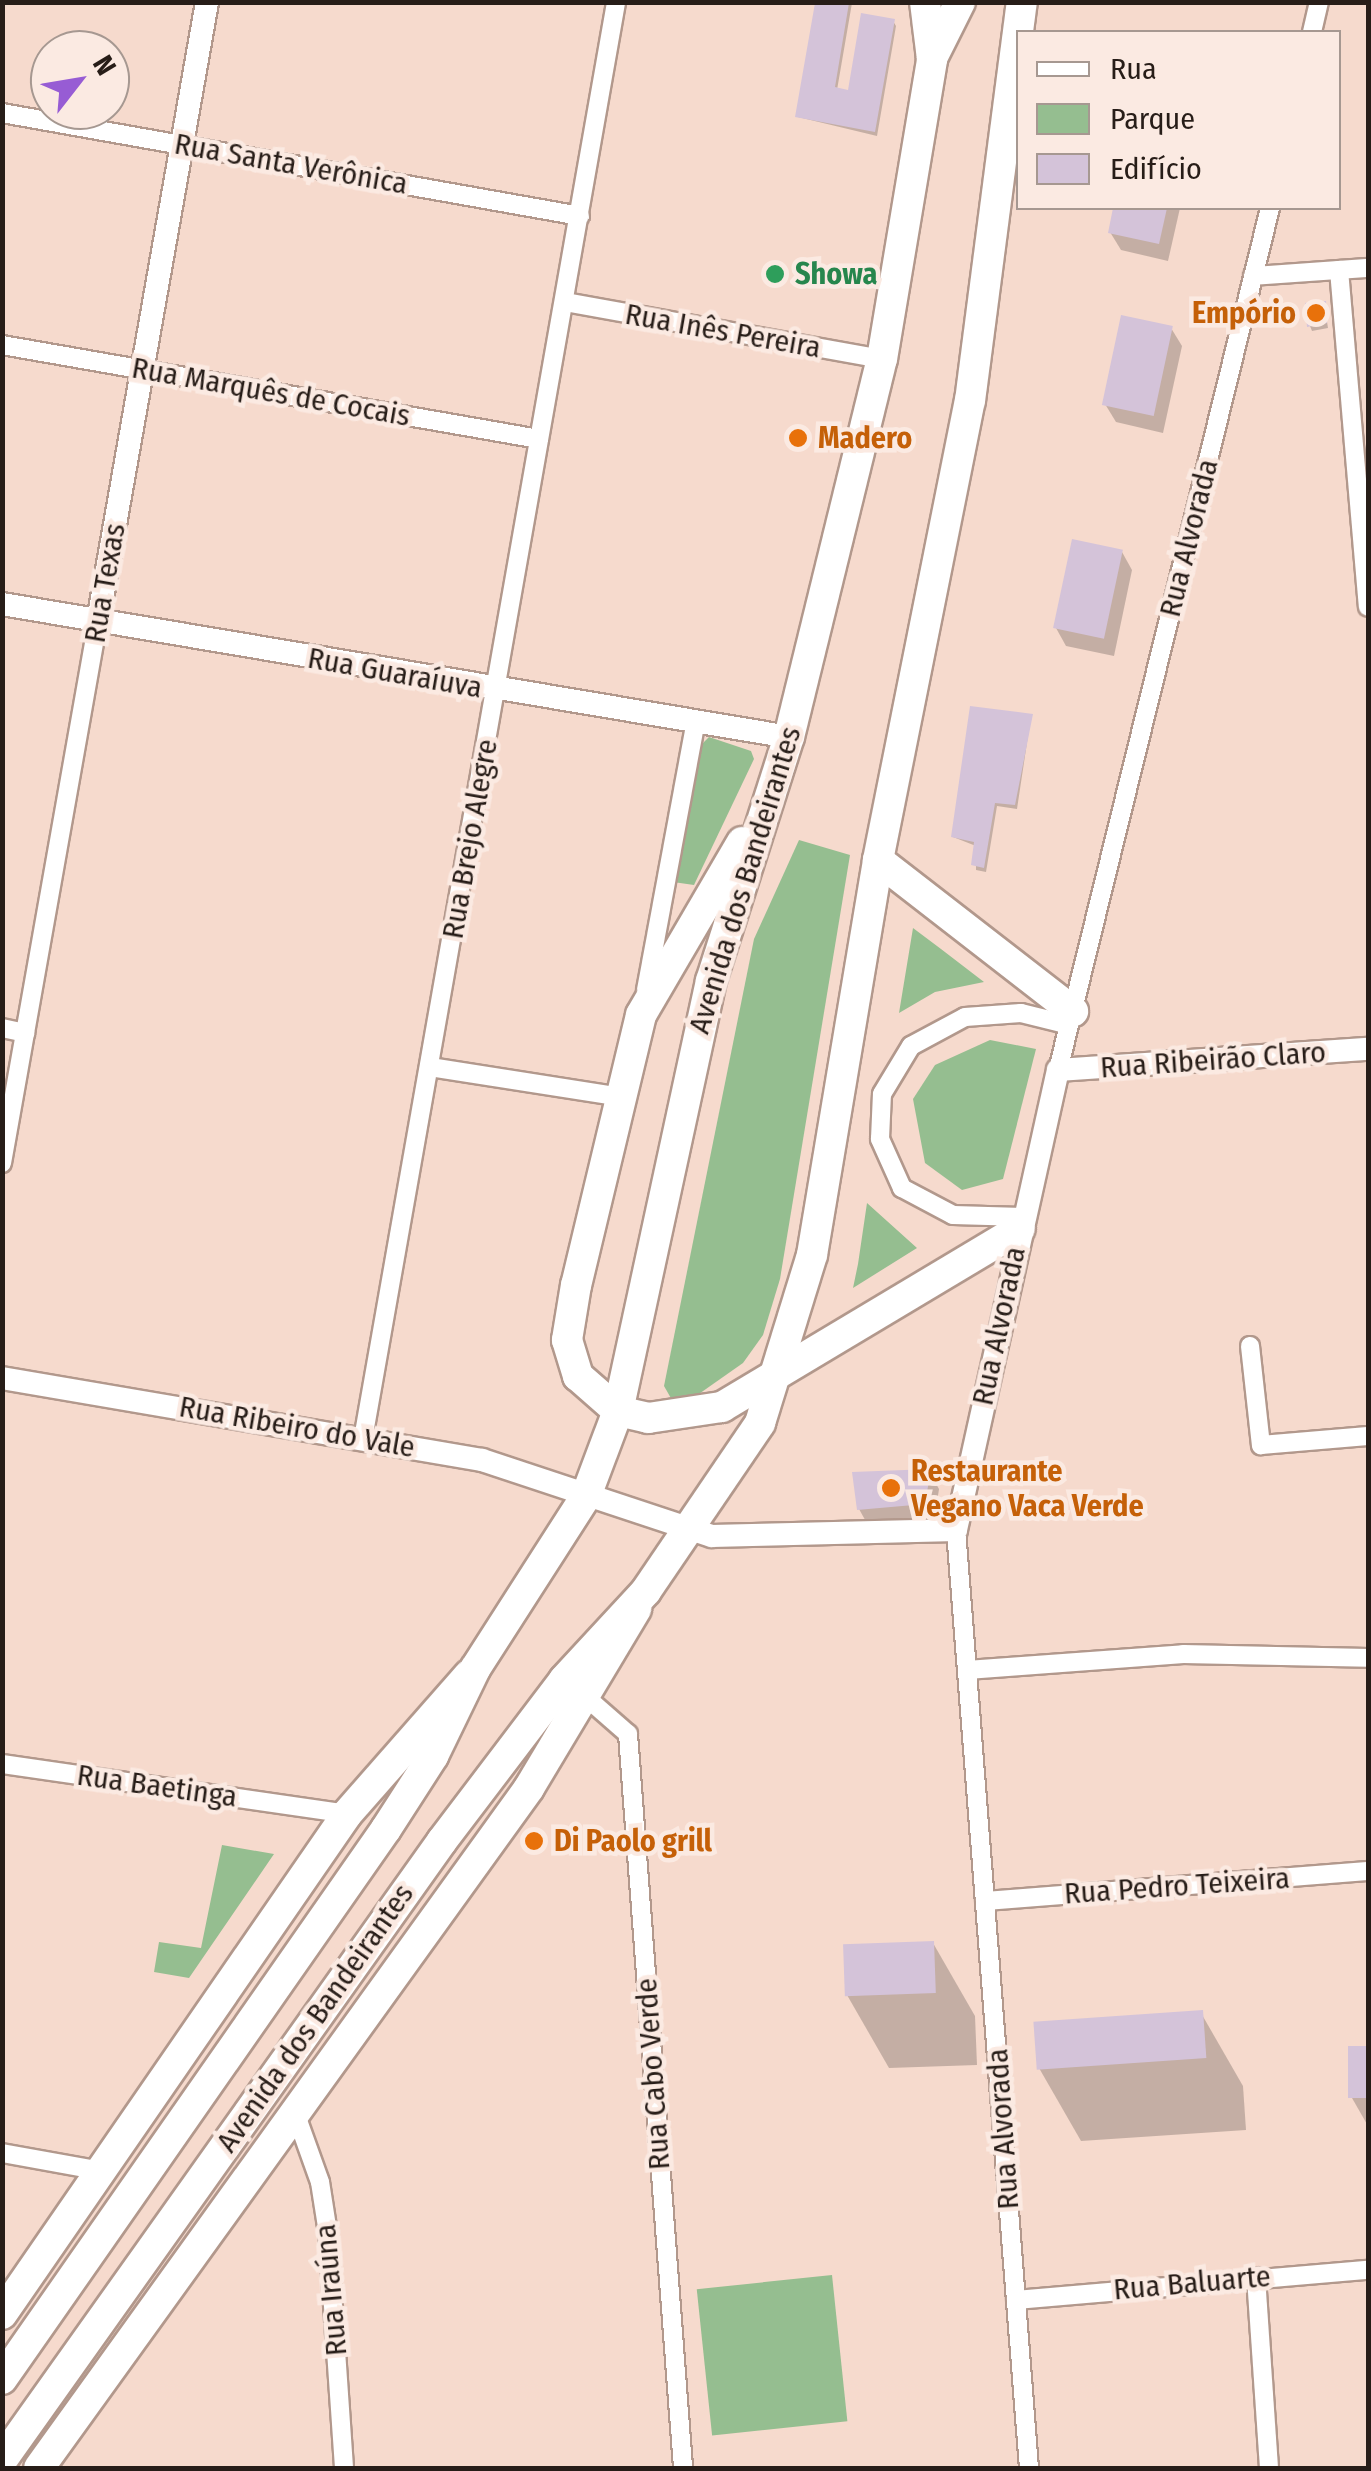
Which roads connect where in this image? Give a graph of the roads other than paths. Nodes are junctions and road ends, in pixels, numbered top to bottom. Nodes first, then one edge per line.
1 (207, 2) edge
2 (616, 2) edge
3 (926, 2) edge
4 (960, 2) edge
5 (1022, 2) edge
6 (1320, 2) edge
7 (1018, 30) edge
8 (1313, 30) edge
9 (1016, 48) edge
10 (932, 58) junction
11 (2, 113) edge
12 (182, 144) junction
13 (1270, 210) edge
14 (580, 216) junction
15 (1368, 268) edge
16 (1340, 270) junction
17 (1254, 276) junction
18 (565, 302) junction
19 (2, 346) edge
20 (882, 359) junction
21 (143, 370) junction
22 (539, 439) junction
23 (2, 604) edge
24 (1368, 607) edge
25 (98, 621) junction
26 (496, 690) junction
27 (695, 724) junction
28 (789, 738) junction
29 (770, 793) junction
30 (878, 860) junction
31 (642, 1015) junction
32 (1071, 1018) junction
33 (2, 1028) edge
34 (25, 1033) junction
35 (1368, 1050) edge
36 (430, 1067) junction
37 (1058, 1070) junction
38 (622, 1097) junction
39 (2, 1164) edge
40 (1021, 1223) junction
41 (1250, 1346) dead end
42 (779, 1375) junction
43 (2, 1378) edge
44 (618, 1411) junction
45 (1368, 1436) edge
46 (363, 1438) junction
47 (586, 1496) junction
48 (956, 1530) junction
49 (688, 1532) junction
50 (646, 1591) junction
51 (1368, 1658) edge
52 (475, 1669) junction
53 (967, 1670) junction
54 (588, 1699) junction
55 (2, 1764) edge
56 (340, 1824) junction
57 (1368, 1871) edge
58 (985, 1901) junction
59 (296, 2116) junction
60 (2, 2153) edge
61 (102, 2171) junction
62 (1368, 2270) edge
63 (1256, 2277) junction
64 (1016, 2300) junction
65 (2, 2314) edge
66 (2, 2379) edge
67 (2, 2460) edge
68 (39, 2468) edge
69 (344, 2468) edge
70 (683, 2468) edge
71 (1029, 2468) edge
72 (1270, 2468) edge

1 - 12 street, Rua Texas
2 - 14 street, Rua Brejo Alegre
3 - 10 main road, Avenida dos Bandeirantes
4 - 10 main road, Avenida dos Bandeirantes
5 - 7 main road, Avenida dos Bandeirantes
6 - 8 street
9 - 30 main road, Avenida dos Bandeirantes
10 - 20 main road, Avenida dos Bandeirantes
11 - 12 street, Rua Santa Verônica
12 - 14 street, Rua Santa Verônica
12 - 21 street, Rua Texas
13 - 17 street, Rua Alvorada
14 - 18 street, Rua Brejo Alegre
15 - 16 street
16 - 17 street
16 - 24 street
17 - 32 street, Rua Alvorada
18 - 20 street, Rua Inês Pereira
18 - 22 street, Rua Brejo Alegre
19 - 21 street, Rua Marquês de Cocais
20 - 28 main road, Avenida dos Bandeirantes
21 - 22 street, Rua Marquês de Cocais
21 - 25 street, Rua Texas
22 - 26 street, Rua Brejo Alegre
23 - 25 street, Rua Guaraíuva
25 - 26 street, Rua Guaraíuva
25 - 34 street, Rua Texas
26 - 27 street, Rua Guaraíuva
26 - 36 street, Rua Brejo Alegre
27 - 28 street, Rua Guaraíuva
27 - 31 street
28 - 29 main road, Avenida dos Bandeirantes
29 - 31 main road
29 - 44 main road, Avenida dos Bandeirantes
30 - 32 main road
30 - 42 main road, Avenida dos Bandeirantes
31 - 38 main road
32 - 37 street, Rua Alvorada
32 - 40 street
33 - 34 street
34 - 39 street, Rua Texas
35 - 37 street, Rua Ribeirão Claro
36 - 38 street
36 - 46 street, Rua Brejo Alegre
37 - 40 street, Rua Alvorada
38 - 44 main road
40 - 42 main road
40 - 48 street, Rua Alvorada
41 - 45 street
42 - 44 main road
42 - 49 main road, Avenida dos Bandeirantes
43 - 46 street, Rua Ribeiro do Vale
44 - 47 main road, Avenida dos Bandeirantes
46 - 47 street, Rua Ribeiro do Vale
47 - 49 street
47 - 52 main road, Avenida dos Bandeirantes
48 - 49 street
48 - 53 street, Rua Alvorada
49 - 50 main road, Avenida dos Bandeirantes
50 - 54 main road, Avenida dos Bandeirantes
50 - 67 main road, Avenida dos Bandeirantes
51 - 53 street
52 - 56 main road, Avenida dos Bandeirantes
52 - 66 main road, Avenida dos Bandeirantes
53 - 58 street, Rua Alvorada
54 - 59 main road, Avenida dos Bandeirantes
54 - 70 street, Rua Cabo Verde
55 - 56 street, Rua Baetinga
56 - 61 main road, Avenida dos Bandeirantes
57 - 58 street, Rua Pedro Teixeira
58 - 64 street, Rua Alvorada
59 - 68 main road, Avenida dos Bandeirantes
59 - 69 street, Rua Iraúna
60 - 61 street
61 - 65 main road, Avenida dos Bandeirantes
62 - 63 street, Rua Baluarte
63 - 64 street, Rua Baluarte
63 - 72 street
64 - 71 street, Rua Alvorada

